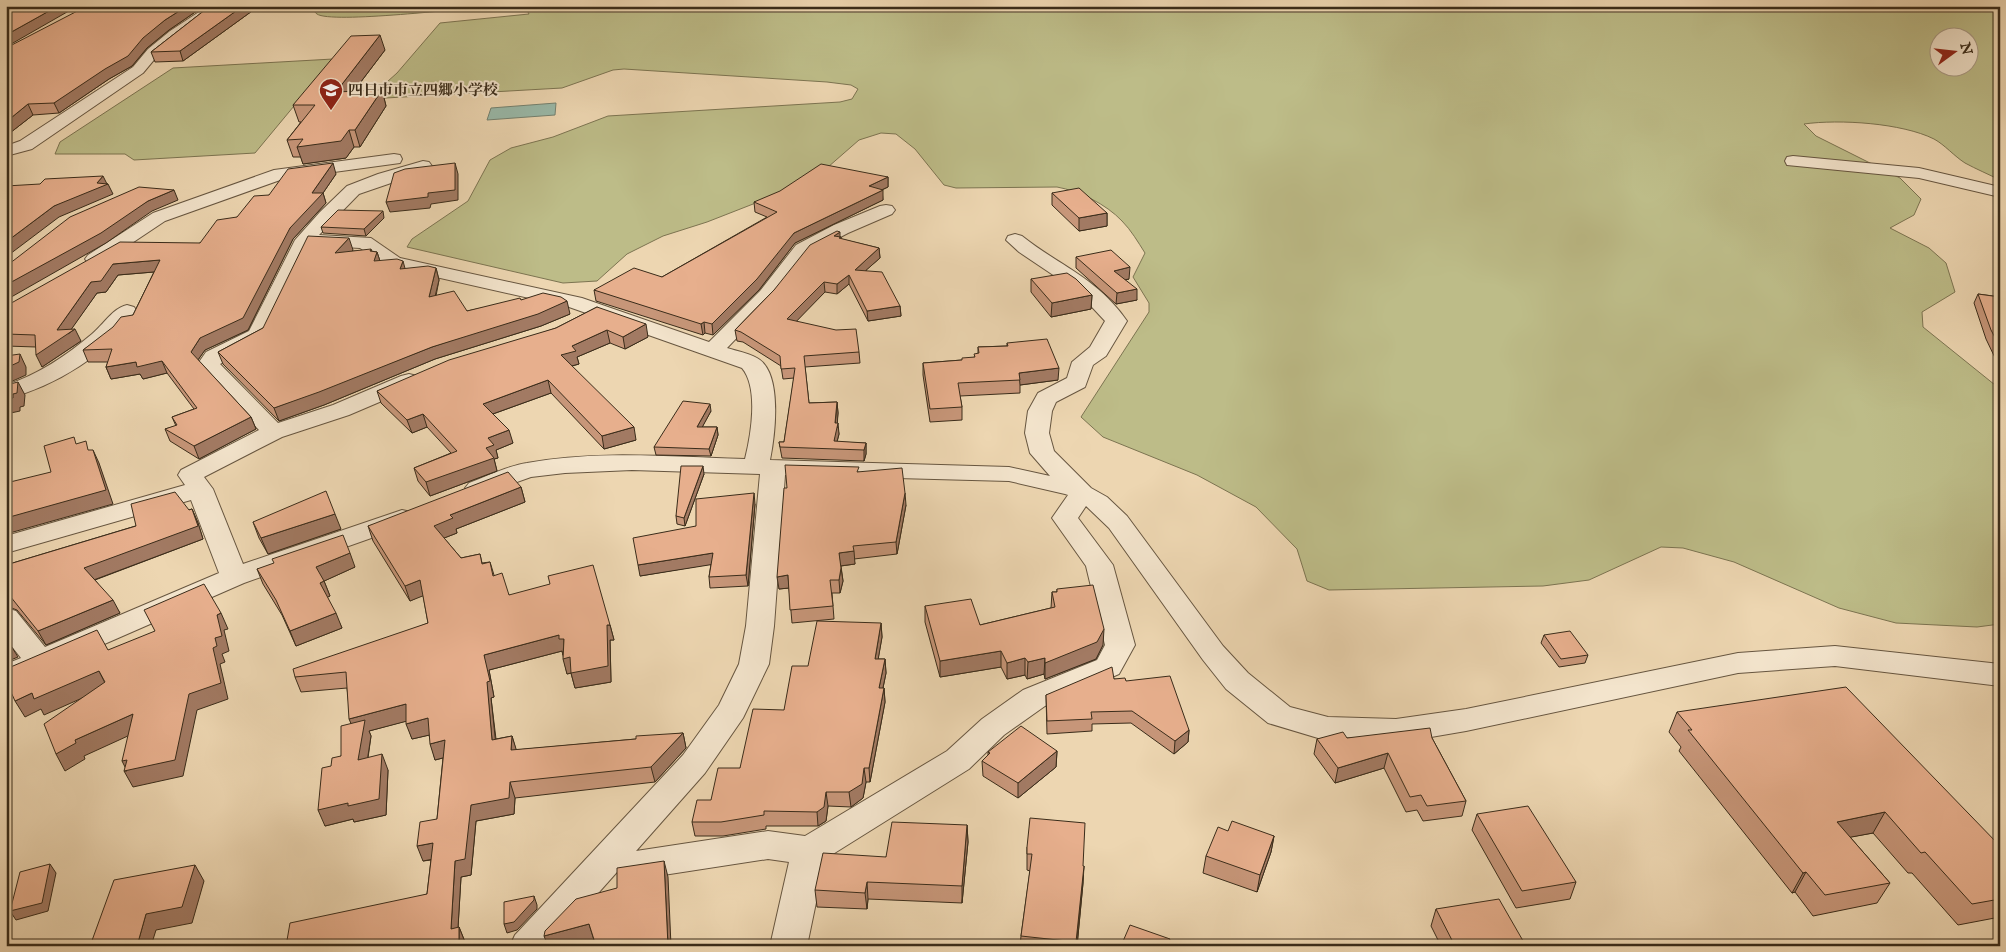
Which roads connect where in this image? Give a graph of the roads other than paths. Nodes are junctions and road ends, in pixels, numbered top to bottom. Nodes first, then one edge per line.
1 (217, 6) edge
2 (6, 151) edge
3 (394, 158) dead end
4 (1792, 161) dead end
5 (423, 166) edge
6 (2000, 192) edge
7 (886, 210) dead end
8 (304, 240) junction
9 (1015, 240) dead end
10 (83, 266) edge
11 (598, 310) junction
12 (127, 311) dead end
13 (574, 321) edge
14 (713, 350) junction
15 (427, 373) edge
16 (6, 392) edge
17 (274, 432) junction
18 (764, 467) junction
19 (200, 489) junction
20 (1082, 493) junction
21 (461, 495) edge
22 (424, 509) edge
23 (6, 545) edge
24 (234, 577) junction
25 (6, 618) edge
26 (38, 661) junction
27 (2000, 674) edge
28 (6, 676) edge
29 (809, 851) junction
30 (595, 872) junction
31 (528, 946) edge
32 (788, 946) edge

1 - 2 street
3 - 10 street
4 - 6 street
5 - 8 street
7 - 14 street
8 - 11 street
8 - 17 street
9 - 20 street
11 - 13 street
11 - 14 street
12 - 16 street
14 - 18 street
15 - 17 street
17 - 19 street
18 - 20 street
18 - 21 street
18 - 30 street
19 - 23 street
19 - 24 street
20 - 27 street
20 - 29 street
22 - 24 street
24 - 26 street
25 - 26 street
26 - 28 street
29 - 30 street
29 - 32 street
30 - 31 street

